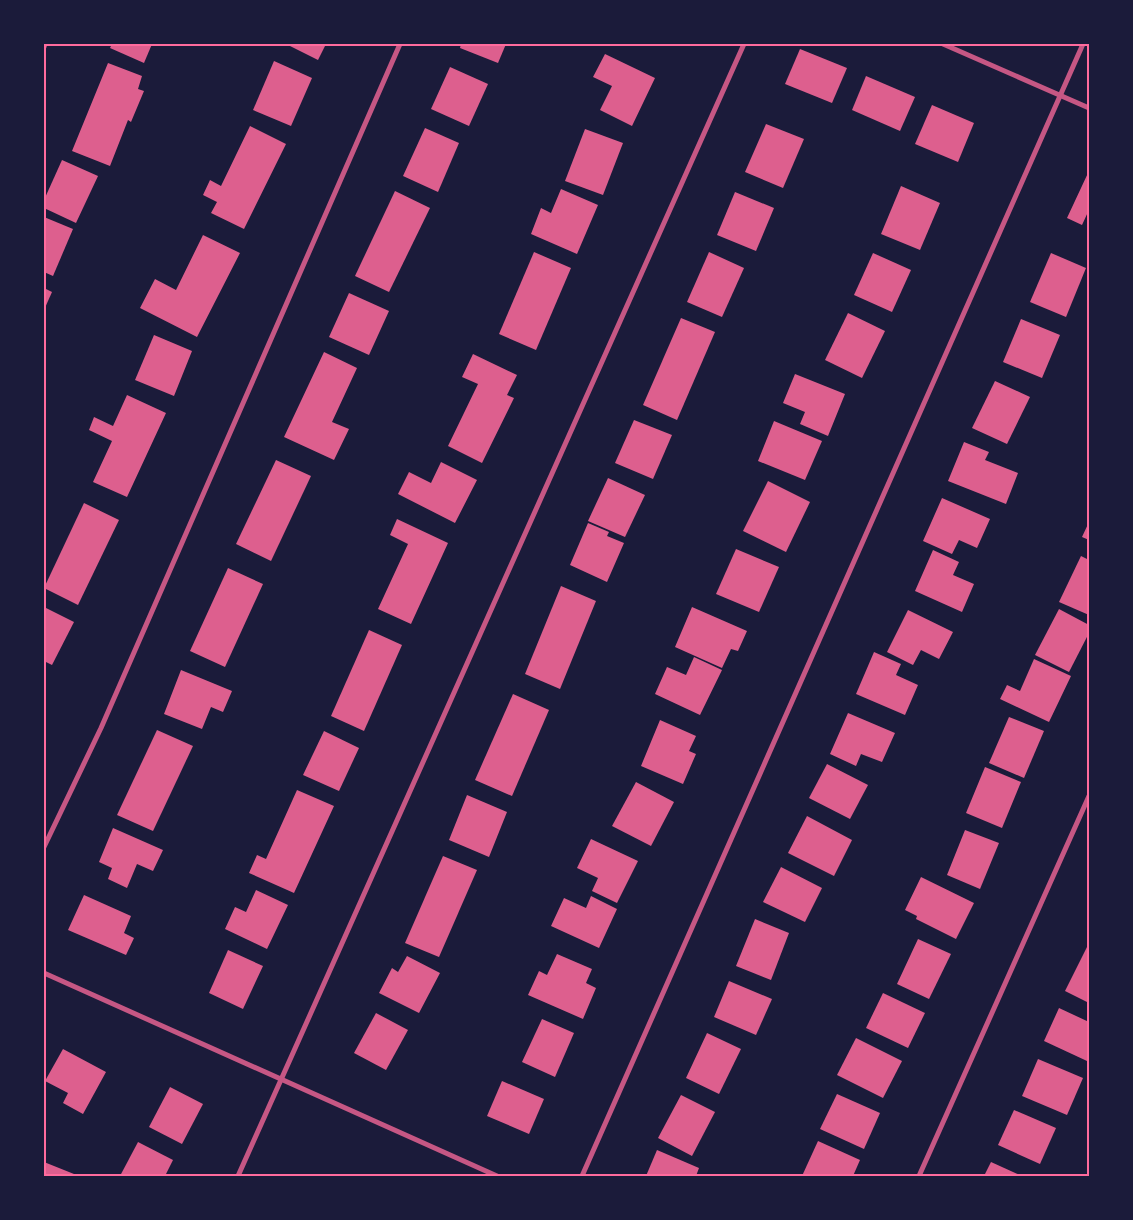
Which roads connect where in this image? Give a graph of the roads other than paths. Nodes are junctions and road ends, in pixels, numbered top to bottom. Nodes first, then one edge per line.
1 (45, 44) edge
2 (400, 44) edge
3 (744, 44) edge
4 (943, 44) edge
5 (1083, 44) edge
6 (44, 47) edge
7 (1060, 95) junction
8 (1089, 108) edge
9 (1089, 796) edge
10 (44, 847) edge
11 (44, 973) edge
12 (282, 1080) junction
13 (238, 1176) edge
14 (497, 1176) edge
15 (582, 1176) edge
16 (919, 1176) edge

1 - 6 street
2 - 10 street
3 - 12 street
4 - 7 street
5 - 7 street
7 - 8 street
7 - 15 street
9 - 16 street
11 - 12 street
12 - 13 street
12 - 14 street

